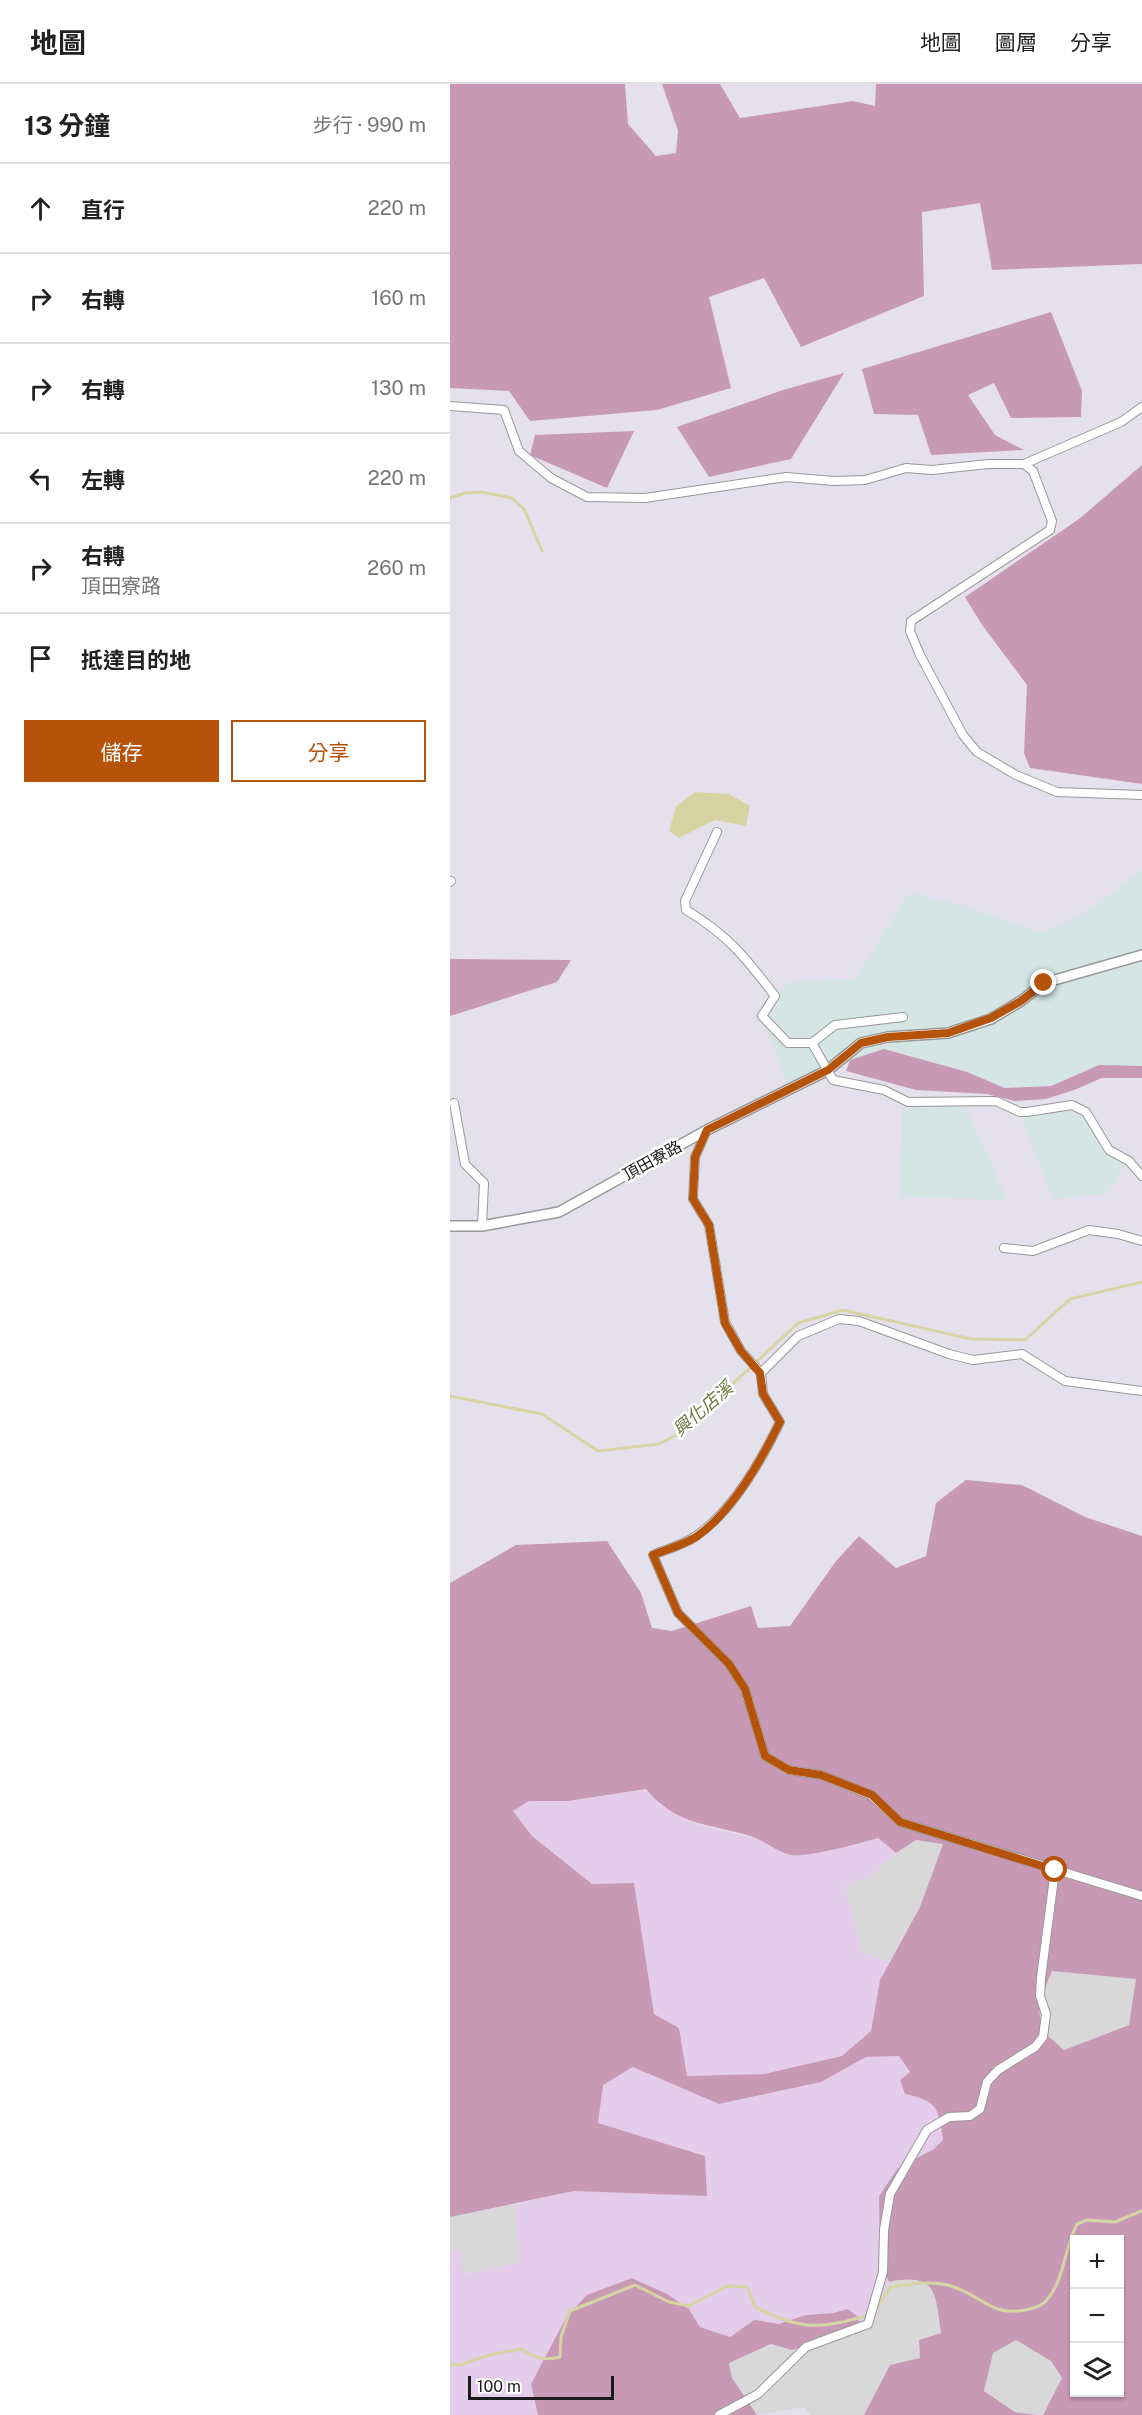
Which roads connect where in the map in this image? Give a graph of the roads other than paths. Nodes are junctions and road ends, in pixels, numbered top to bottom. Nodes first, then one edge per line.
1 (450, 406) edge
2 (1142, 407) edge
3 (1024, 464) junction
4 (1142, 795) edge
5 (717, 832) dead end
6 (1142, 956) edge
7 (903, 1017) dead end
8 (812, 1043) junction
9 (828, 1070) junction
10 (454, 1103) dead end
11 (707, 1130) junction
12 (1142, 1176) edge
13 (450, 1226) edge
14 (482, 1226) junction
15 (1142, 1241) edge
16 (1004, 1248) dead end
17 (760, 1373) junction
18 (1142, 1390) edge
19 (1055, 1870) junction
20 (1142, 1896) edge
21 (719, 2415) edge

1 - 3 street
2 - 3 street
3 - 4 street
5 - 8 street
6 - 9 street, 頂田寮路
7 - 8 street
8 - 9 street
9 - 11 street, 頂田寮路
9 - 12 street
10 - 14 street
11 - 14 street, 頂田寮路
11 - 17 street
13 - 14 street, 頂田寮路
15 - 16 street
17 - 18 street
17 - 19 street
19 - 20 street
19 - 21 street

